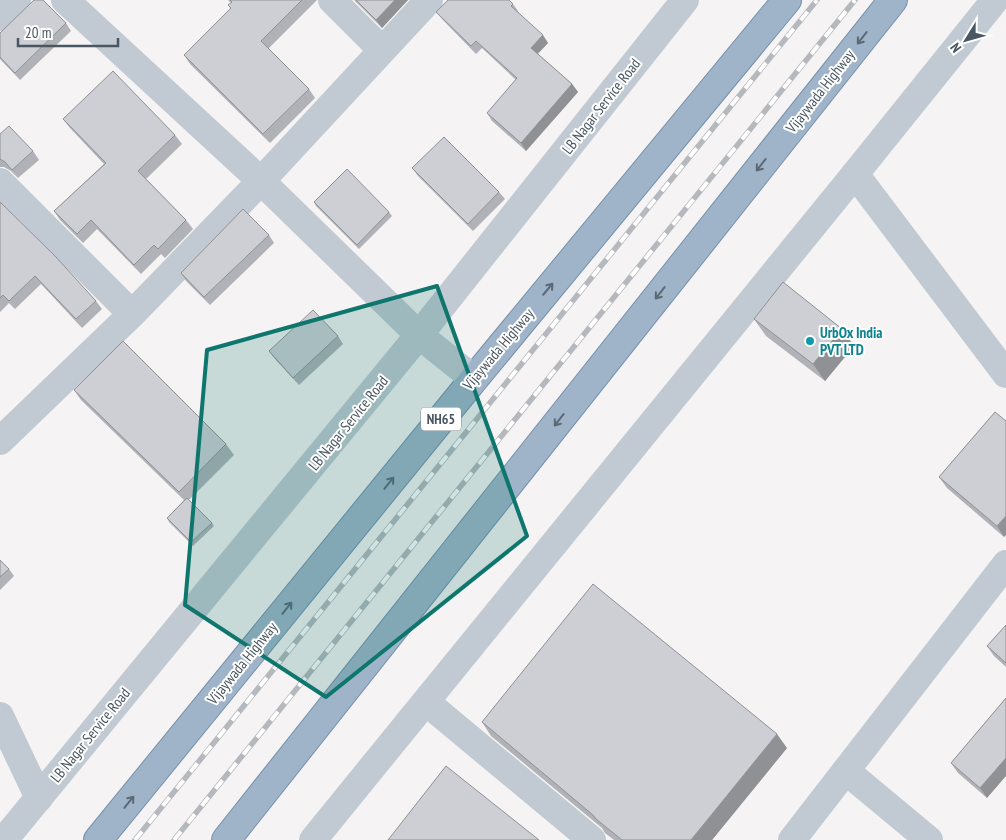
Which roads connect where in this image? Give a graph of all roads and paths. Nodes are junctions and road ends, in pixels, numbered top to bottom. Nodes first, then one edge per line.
1 (17, 0) edge
2 (66, 0) edge
3 (332, 0) edge
4 (429, 0) edge
5 (685, 0) edge
6 (788, 0) edge
7 (893, 0) edge
8 (995, 0) edge
9 (0, 17) edge
10 (382, 50) junction
11 (855, 174) junction
12 (261, 181) junction
13 (0, 182) edge
14 (132, 314) junction
15 (419, 336) junction
16 (1006, 374) edge
17 (474, 379) junction
18 (3, 432) edge
19 (1006, 564) edge
20 (426, 702) junction
21 (0, 716) edge
22 (846, 771) junction
23 (39, 798) junction
24 (4, 840) edge
25 (98, 840) edge
26 (226, 840) edge
27 (313, 840) edge
28 (592, 840) edge
29 (792, 840) edge
30 (929, 840) edge

1 - 9 street
2 - 12 street
3 - 10 street
4 - 10 street
5 - 15 street, LB Nagar Service Road
17 -> 6 highway, Vijaywada Highway / NH65
7 -> 26 highway, Vijaywada Highway
8 - 11 street
10 - 12 street
11 - 16 street
11 - 20 street
12 - 14 street
12 - 15 street
13 - 14 street
14 - 18 street
15 - 17 street
15 - 23 street, LB Nagar Service Road
25 -> 17 highway, Vijaywada Highway / NH65
19 - 22 street
20 - 27 street
20 - 28 street
21 - 23 street
22 - 29 street
22 - 30 street
23 - 24 street, LB Nagar Service Road

